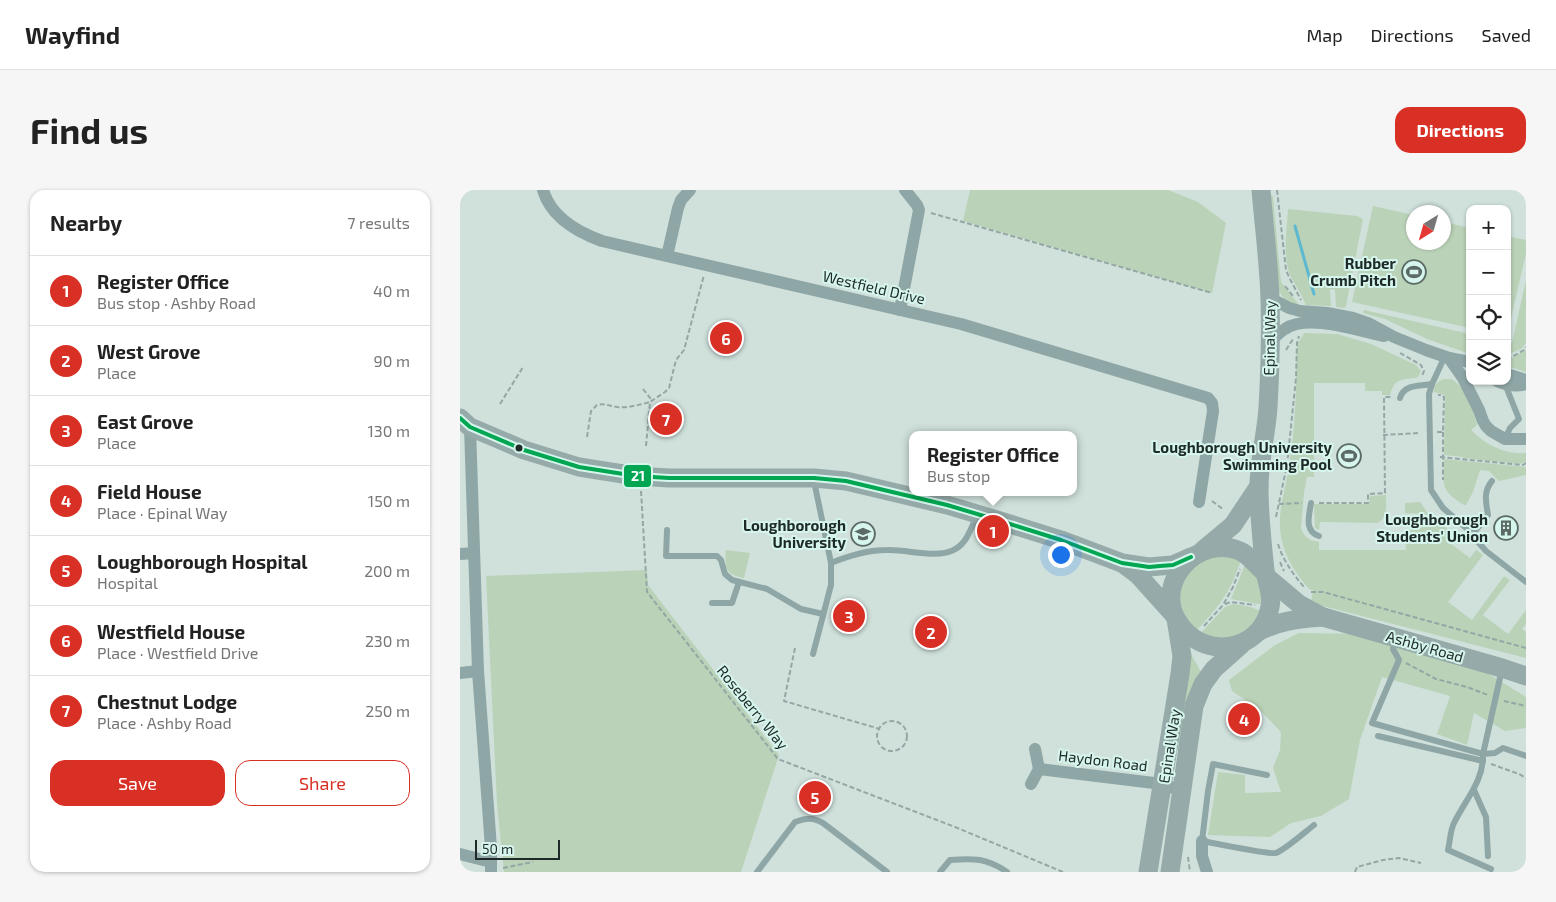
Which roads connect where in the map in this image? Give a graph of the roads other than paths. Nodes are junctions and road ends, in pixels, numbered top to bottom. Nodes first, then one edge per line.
1 (543, 190) edge
2 (690, 190) edge
3 (905, 190) edge
4 (1261, 190) edge
5 (668, 256) junction
6 (1270, 298) junction
7 (900, 310) junction
8 (1303, 317) junction
9 (1270, 342) junction
10 (1447, 357) junction
11 (1466, 361) edge
12 (1466, 368) edge
13 (1511, 380) edge
14 (1526, 380) edge
15 (1511, 383) edge
16 (1432, 384) junction
17 (1526, 384) edge
18 (1505, 385) edge
19 (1400, 398) dead end
20 (465, 422) edge
21 (1505, 438) junction
22 (1526, 438) edge
23 (814, 478) junction
24 (1492, 482) dead end
25 (1259, 486) junction
26 (1199, 502) dead end
27 (1311, 503) road end
28 (976, 514) junction
29 (666, 530) dead end
30 (1473, 534) junction
31 (1319, 536) dead end
32 (474, 553) junction
33 (460, 554) edge
34 (1195, 555) junction
35 (831, 562) junction
36 (1122, 563) junction
37 (1272, 574) junction
38 (739, 582) junction
39 (1526, 582) edge
40 (712, 603) dead end
41 (823, 614) junction
42 (1175, 617) junction
43 (1323, 618) junction
44 (1251, 637) junction
45 (1396, 638) junction
46 (813, 654) dead end
47 (1502, 668) junction
48 (460, 672) edge
49 (478, 672) junction
50 (1526, 676) edge
51 (1378, 736) dead end
52 (1035, 749) dead end
53 (1526, 756) edge
54 (1483, 757) junction
55 (1039, 769) junction
56 (1267, 774) dead end
57 (1030, 784) dead end
58 (1162, 786) junction
59 (1182, 788) junction
60 (1474, 790) junction
61 (1314, 825) dead end
62 (1202, 841) junction
63 (460, 854) edge
64 (1488, 856) dead end
65 (495, 867) edge
66 (1491, 869) dead end
67 (757, 872) edge
68 (887, 872) edge
69 (940, 872) edge
70 (1007, 872) edge
71 (1148, 872) edge
72 (1170, 872) edge
73 (1207, 872) edge

1 - 5 street, Westfield Drive
2 - 5 street
3 - 7 street
4 - 6 main road, Epinal Way
5 - 7 street, Westfield Drive
6 - 8 street
6 - 9 main road, Epinal Way
7 - 26 street, Westfield Drive
8 - 9 street
8 - 10 street
9 - 25 main road, Epinal Way
10 - 11 street
10 - 12 street
10 - 16 lane
10 - 21 street
13 - 14 street
15 - 17 street
16 - 19 lane
16 - 30 lane
18 - 21 lane
20 - 23 main road
20 - 32 street
21 - 22 street
23 - 28 main road
23 - 35 lane
24 - 30 lane
25 - 34 main road, Epinal Way
25 - 37 main road, Epinal Way
27 - 31 lane
28 - 35 lane
28 - 36 main road
29 - 38 lane
30 - 39 lane
32 - 33 street
32 - 49 street
34 - 36 main road
34 - 37 main road
34 - 42 main road
35 - 41 lane
36 - 42 main road
37 - 43 main road, Ashby Road
37 - 44 main road
38 - 40 lane
38 - 41 lane
41 - 46 lane
42 - 44 main road
42 - 58 main road, Epinal Way
43 - 44 main road, Ashby Road
43 - 45 main road, Ashby Road
44 - 59 main road, Epinal Way
45 - 47 main road, Ashby Road
45 - 54 lane
47 - 50 main road, Ashby Road
47 - 54 lane
48 - 49 street
49 - 65 street
51 - 54 lane
52 - 55 street, Haydon Road
53 - 54 lane
54 - 60 lane
55 - 57 street, Haydon Road
55 - 58 street, Haydon Road
56 - 62 lane
58 - 59 street, Haydon Road
58 - 71 main road, Epinal Way
59 - 72 main road, Epinal Way
60 - 64 lane
60 - 66 lane
61 - 62 lane
62 - 73 street
63 - 65 street
67 - 68 lane
69 - 70 lane

